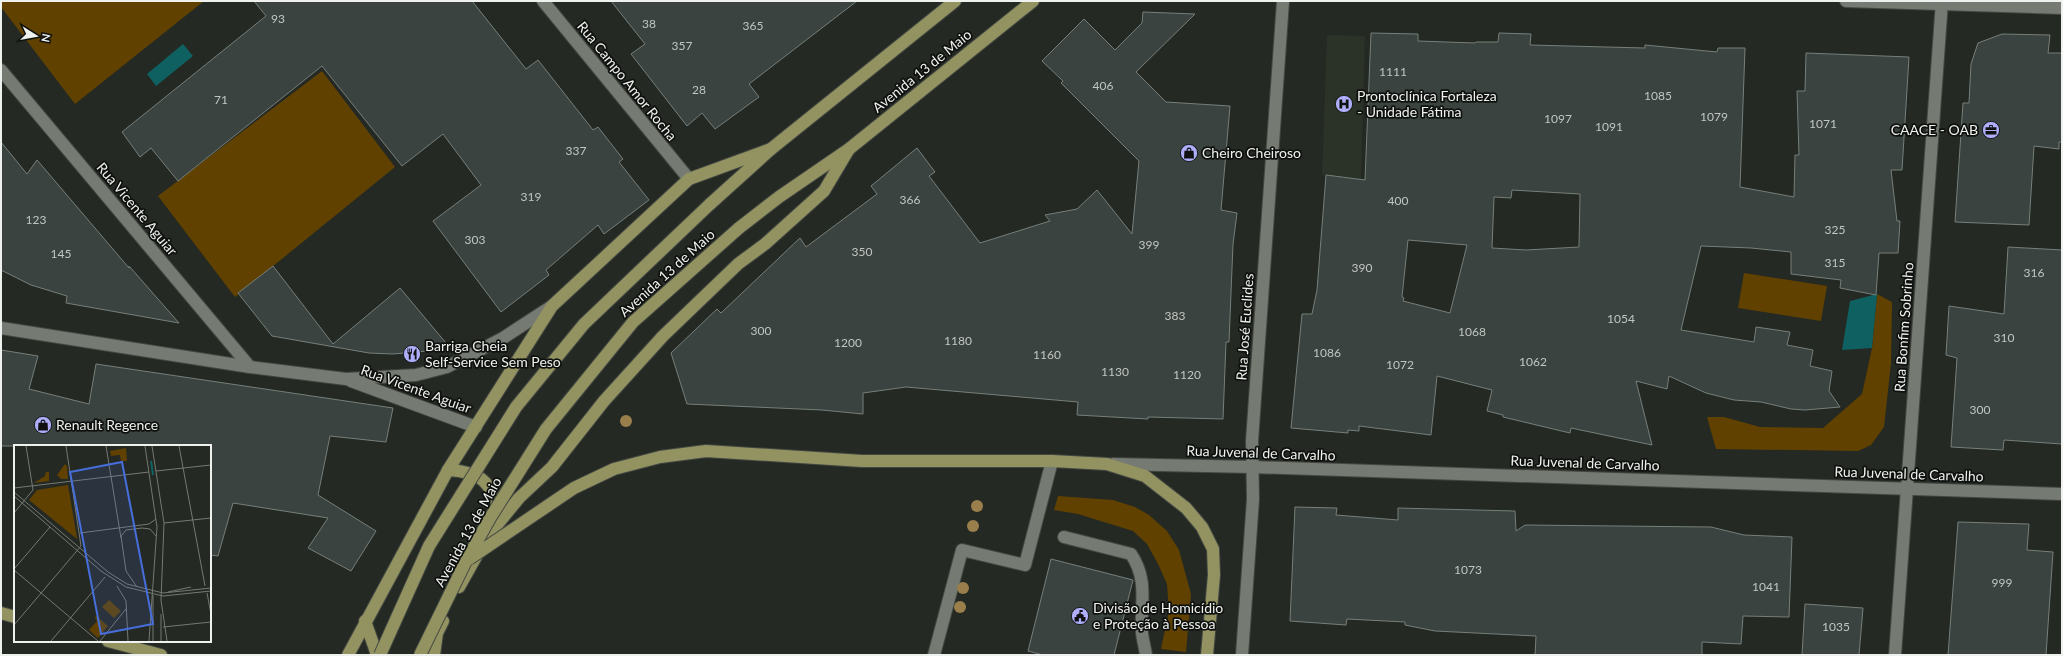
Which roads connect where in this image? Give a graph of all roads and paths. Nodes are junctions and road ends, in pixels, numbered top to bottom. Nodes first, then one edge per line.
1 (543, 1) edge
2 (955, 1) edge
3 (1033, 1) edge
4 (1283, 1) edge
5 (1846, 1) edge
6 (1942, 3) edge
7 (2062, 8) edge
8 (1, 70) edge
9 (849, 148) junction
10 (771, 149) junction
11 (689, 179) junction
12 (552, 306) junction
13 (1, 328) edge
14 (250, 367) junction
15 (346, 379) junction
16 (476, 427) junction
17 (1052, 461) junction
18 (1108, 464) junction
19 (1252, 467) junction
20 (448, 470) junction
21 (1907, 490) junction
22 (2062, 494) edge
23 (503, 517) junction
24 (1064, 537) dead end
25 (466, 561) junction
26 (1, 613) edge
27 (14, 617) edge
28 (365, 620) junction
29 (112, 642) edge
30 (161, 655) edge
31 (348, 655) edge
32 (380, 655) edge
33 (420, 655) edge
34 (434, 655) edge
35 (934, 655) edge
36 (1146, 655) edge
37 (1207, 655) edge
38 (1242, 655) edge
39 (1895, 655) edge

1 - 11 street, Rua Campo Amor Rocha
2 - 10 main road, Avenida 13 de Maio
3 - 9 main road, Avenida 13 de Maio
4 - 19 street, Rua José Euclides
5 - 6 street
6 - 7 street
6 - 21 street, Rua Bonfim Sobrinho
8 - 14 street, Rua Vicente Aguiar
9 - 23 main road
9 - 25 main road, Avenida 13 de Maio, bridge
10 - 11 main road
10 - 32 main road, Avenida 13 de Maio, bridge
11 - 12 main road
12 - 15 street, Rua Vicente Aguiar
12 - 16 main road
13 - 14 street, Rua Vicente Aguiar
14 - 15 street, Rua Vicente Aguiar
15 - 16 street, Rua Vicente Aguiar
16 - 20 main road
17 - 18 main road
17 - 25 main road, bridge
17 - 35 street
18 - 19 street, Rua Juvenal de Carvalho
18 - 37 main road
19 - 21 street, Rua Juvenal de Carvalho
19 - 38 street, Rua José Euclides
20 - 23 main road
20 - 28 main road
21 - 22 street, Rua Juvenal de Carvalho
21 - 39 street, Rua Bonfim Sobrinho
23 - 34 main road
24 - 36 street
25 - 33 main road, Avenida 13 de Maio, bridge
26 - 27 main road
28 - 31 main road
28 - 32 main road
29 - 30 main road

